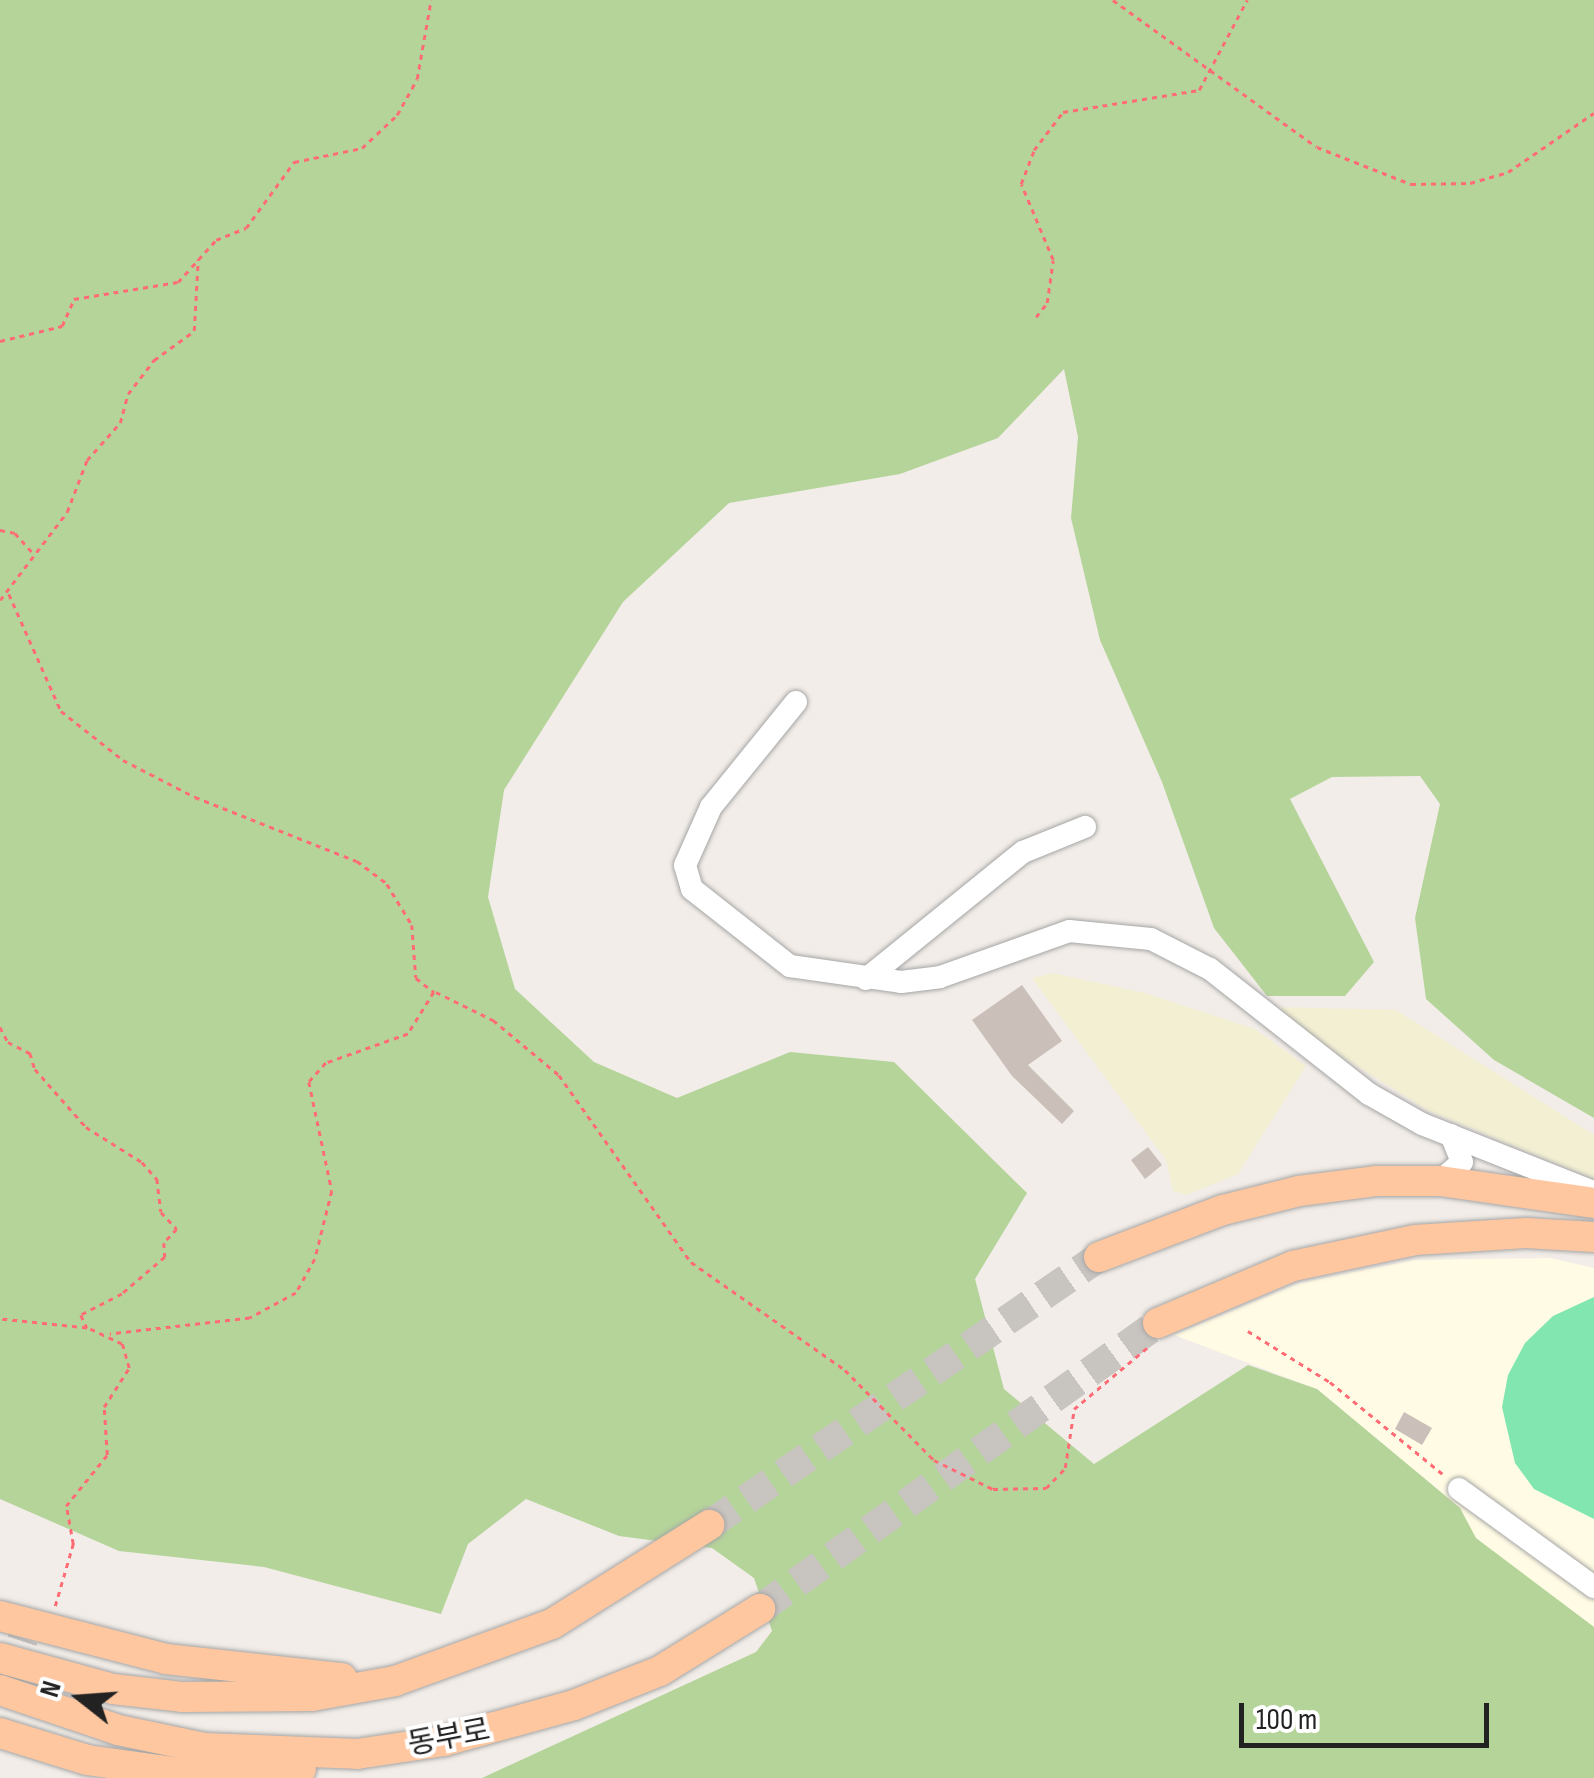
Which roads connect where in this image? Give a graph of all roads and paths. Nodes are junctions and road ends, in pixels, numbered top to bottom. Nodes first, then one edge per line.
1 (431, 0) edge
2 (1113, 0) edge
3 (1247, 0) edge
4 (1213, 72) junction
5 (1594, 112) edge
6 (199, 258) junction
7 (1036, 317) dead end
8 (0, 342) edge
9 (0, 530) edge
10 (35, 556) junction
11 (9, 594) junction
12 (0, 600) edge
13 (796, 702) dead end
14 (1085, 827) dead end
15 (866, 979) junction
16 (434, 992) junction
17 (0, 1027) edge
18 (1451, 1134) junction
19 (1440, 1181) junction
20 (1594, 1192) edge
21 (1594, 1203) edge
22 (1594, 1237) edge
23 (1099, 1257) tunnel mouth
24 (0, 1319) edge
25 (87, 1328) junction
26 (1248, 1331) dead end
27 (1156, 1332) joint
28 (110, 1334) junction
29 (1459, 1488) joint
30 (709, 1525) tunnel mouth
31 (1594, 1587) edge
32 (760, 1610) tunnel mouth
33 (24, 1627) edge
34 (0, 1658) edge
35 (395, 1681) junction
36 (1, 1700) edge
37 (0, 1733) edge
38 (357, 1754) junction

1 - 6 path
2 - 4 path
3 - 4 path
4 - 5 path
4 - 7 path
6 - 8 path
6 - 10 path
9 - 10 path
10 - 11 path
11 - 12 path
11 - 16 path
13 - 15 street
14 - 15 street
15 - 18 street
16 - 27 path
16 - 28 path
17 - 25 path
18 - 19 street
18 - 20 street
19 - 21 main road
19 - 23 main road
22 - 27 main road
24 - 25 path
25 - 28 path
26 - 29 path
28 - 33 path
29 - 31 street
30 - 35 main road
32 - 38 main road, 동부로
33 - 35 main road
34 - 35 main road
36 - 38 main road, 동부로
37 - 38 main road

